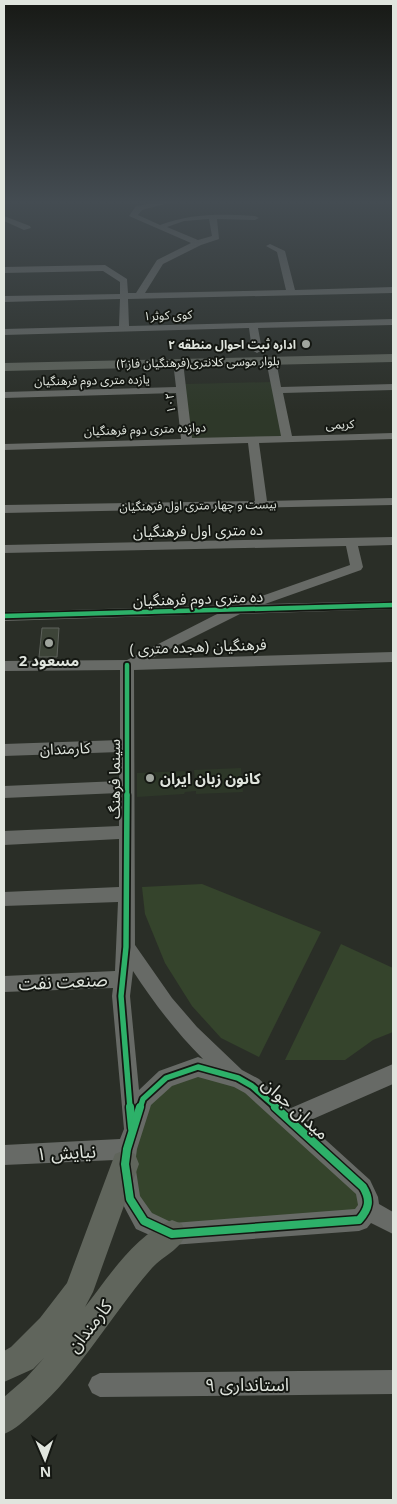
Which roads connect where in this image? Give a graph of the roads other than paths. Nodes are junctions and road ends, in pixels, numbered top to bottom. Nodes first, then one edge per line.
1 (111, 272) edge
2 (154, 272) edge
3 (286, 272) edge
4 (180, 284) dead end
5 (290, 289) junction
6 (393, 290) edge
7 (124, 296) junction
8 (139, 296) junction
9 (4, 300) edge
10 (393, 322) edge
11 (253, 325) junction
12 (124, 329) junction
13 (4, 332) edge
14 (393, 347) edge
15 (257, 350) junction
16 (4, 356) edge
17 (393, 358) edge
18 (271, 360) junction
19 (178, 362) junction
20 (4, 366) edge
21 (393, 387) edge
22 (181, 390) junction
23 (277, 390) junction
24 (4, 395) edge
25 (393, 436) edge
26 (287, 439) junction
27 (253, 440) junction
28 (187, 442) junction
29 (4, 447) edge
30 (393, 502) edge
31 (261, 503) junction
32 (4, 509) edge
33 (393, 541) edge
34 (351, 542) junction
35 (4, 549) edge
36 (393, 605) edge
37 (241, 608) junction
38 (4, 616) edge
39 (393, 657) edge
40 (127, 664) junction
41 (4, 666) edge
42 (126, 746) junction
43 (4, 750) edge
44 (126, 787) junction
45 (4, 792) edge
46 (126, 832) junction
47 (4, 838) edge
48 (127, 894) junction
49 (4, 899) edge
50 (126, 947) junction
51 (122, 979) junction
52 (4, 984) edge
53 (393, 1074) edge
54 (238, 1078) junction
55 (289, 1119) junction
56 (129, 1149) junction
57 (4, 1155) edge
58 (368, 1210) junction
59 (393, 1222) edge
60 (172, 1234) junction
61 (4, 1366) edge
62 (393, 1382) edge
63 (100, 1385) dead end
64 (4, 1418) edge

1 - 7 street
2 - 8 street
3 - 5 street
4 - 5 street
5 - 6 street
5 - 8 street
7 - 8 street
7 - 9 street
7 - 12 street
10 - 11 street, کوی کوثر۱
11 - 12 street, کوی کوثر۱
11 - 15 street
12 - 13 street, کوی کوثر۱
14 - 15 main road, بلوار موسی کلانتری(فرهنگیان فاز۲)
15 - 16 main road, بلوار موسی کلانتری(فرهنگیان فاز۲)
17 - 18 main road, بلوار موسی کلانتری(فرهنگیان فاز۲)
18 - 19 main road, بلوار موسی کلانتری(فرهنگیان فاز۲)
18 - 23 street
19 - 20 main road, بلوار موسی کلانتری(فرهنگیان فاز۲)
19 - 22 street, ۱۰۲
21 - 23 street
22 - 24 street, یازده متری دوم فرهنگیان
22 - 28 street, ۱۰۲
23 - 26 street
25 - 26 street, کریمی
26 - 27 street, دوازده متری دوم فرهنگیان
27 - 28 street, دوازده متری دوم فرهنگیان
27 - 31 street
28 - 29 street, دوازده متری دوم فرهنگیان
30 - 31 street, بیست و چهار متری اول فرهنگیان
31 - 32 street, بیست و چهار متری اول فرهنگیان
33 - 34 street, ده متری اول فرهنگیان
34 - 35 street, ده متری اول فرهنگیان
34 - 37 street
36 - 37 street, ده متری دوم فرهنگیان
37 - 38 street, ده متری دوم فرهنگیان
37 - 40 street
39 - 40 street, فرهنگیان (هجده متری )
40 - 41 street, فرهنگیان (هجده متری )
40 - 42 street, سینما فرهنگ
42 - 43 street, کارمندان
42 - 44 street, سینما فرهنگ
44 - 45 street
44 - 46 street, سینما فرهنگ
46 - 47 street
46 - 48 street, سینما فرهنگ
48 - 49 street
48 - 50 street, سینما فرهنگ
50 - 51 street, سینما فرهنگ
50 - 54 street
51 - 52 street, صنعت نفت
51 - 56 street, سینما فرهنگ
53 - 55 street
54 - 55 street, میدان جوان
54 - 56 street, میدان جوان
55 - 58 street, میدان جوان
56 - 57 street, نیایش ۱
56 - 60 street, میدان جوان
56 - 61 main road, کارمندان
58 - 59 street
58 - 60 street, میدان جوان
60 - 64 main road, کارمندان
62 - 63 street, استانداری ۹

